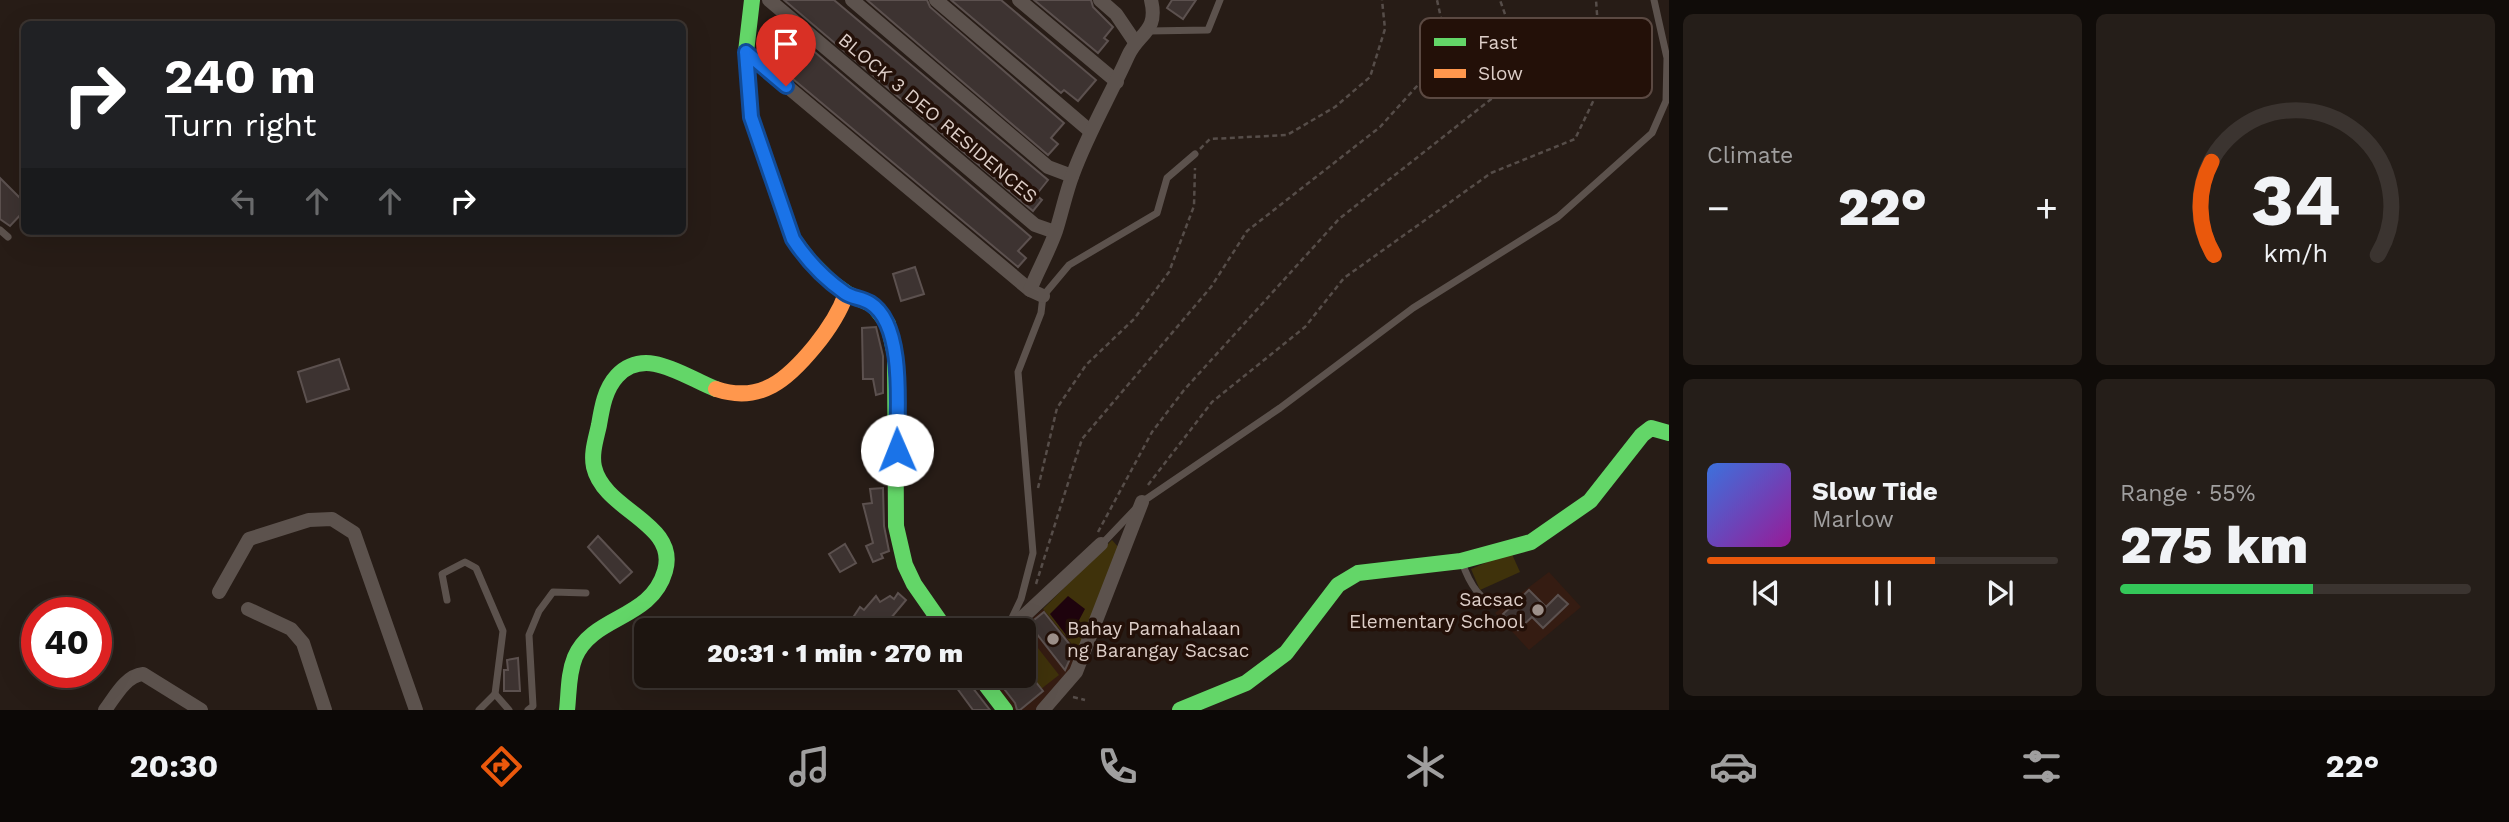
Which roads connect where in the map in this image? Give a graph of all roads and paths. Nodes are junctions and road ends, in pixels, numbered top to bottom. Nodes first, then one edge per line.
1 (752, 0) edge
2 (768, 0) edge
3 (852, 0) edge
4 (936, 0) edge
5 (1019, 0) edge
6 (1100, 0) edge
7 (1151, 0) edge
8 (1220, 0) edge
9 (1382, 0) edge
10 (1437, 0) edge
11 (1500, 0) edge
12 (1596, 0) edge
13 (1654, 0) edge
14 (1441, 18) edge
15 (1506, 18) edge
16 (1597, 18) edge
17 (1149, 31) junction
18 (1135, 42) junction
19 (746, 52) junction
20 (1117, 82) junction
21 (1420, 83) edge
22 (1493, 98) edge
23 (1595, 98) edge
24 (1090, 131) junction
25 (1195, 153) junction
26 (1072, 176) junction
27 (0, 230) edge
28 (1055, 232) junction
29 (8, 237) dead end
30 (1036, 293) junction
31 (846, 294) junction
32 (1669, 433) edge
33 (1148, 485) dead end
34 (1036, 496) dead end
35 (1142, 502) junction
36 (1099, 540) junction
37 (1461, 561) junction
38 (219, 592) dead end
39 (586, 593) dead end
40 (1021, 599) junction
41 (447, 600) dead end
42 (1505, 604) dead end
43 (248, 609) dead end
44 (938, 618) edge
45 (1013, 618) edge
46 (1020, 618) edge
47 (988, 688) edge
48 (495, 694) junction
49 (105, 710) edge
50 (201, 710) edge
51 (326, 710) edge
52 (416, 710) edge
53 (479, 710) edge
54 (509, 710) edge
55 (528, 710) edge
56 (567, 710) edge
57 (1005, 710) edge
58 (1043, 710) edge
59 (1180, 710) edge

1 - 19 street
2 - 28 street, BLOCK 3 DEO RESIDENCES
3 - 26 street
4 - 24 street
5 - 20 street
6 - 18 street
7 - 17 street
8 - 17 lane
9 - 25 path
10 - 14 path
11 - 15 path
12 - 16 path
13 - 35 lane
17 - 18 street
18 - 20 street
19 - 30 street
19 - 31 street
20 - 24 street
21 - 40 path
22 - 36 path
23 - 33 path
24 - 26 street
25 - 30 lane
25 - 34 path
26 - 28 street
27 - 29 lane
28 - 30 street
30 - 40 lane
31 - 44 street
31 - 56 street
32 - 37 street
35 - 36 lane
35 - 58 street
36 - 46 street
37 - 42 lane
37 - 59 street
38 - 52 street
39 - 55 lane
40 - 45 lane
41 - 48 lane
43 - 51 street
47 - 57 street
48 - 53 lane
48 - 54 lane
49 - 50 street

